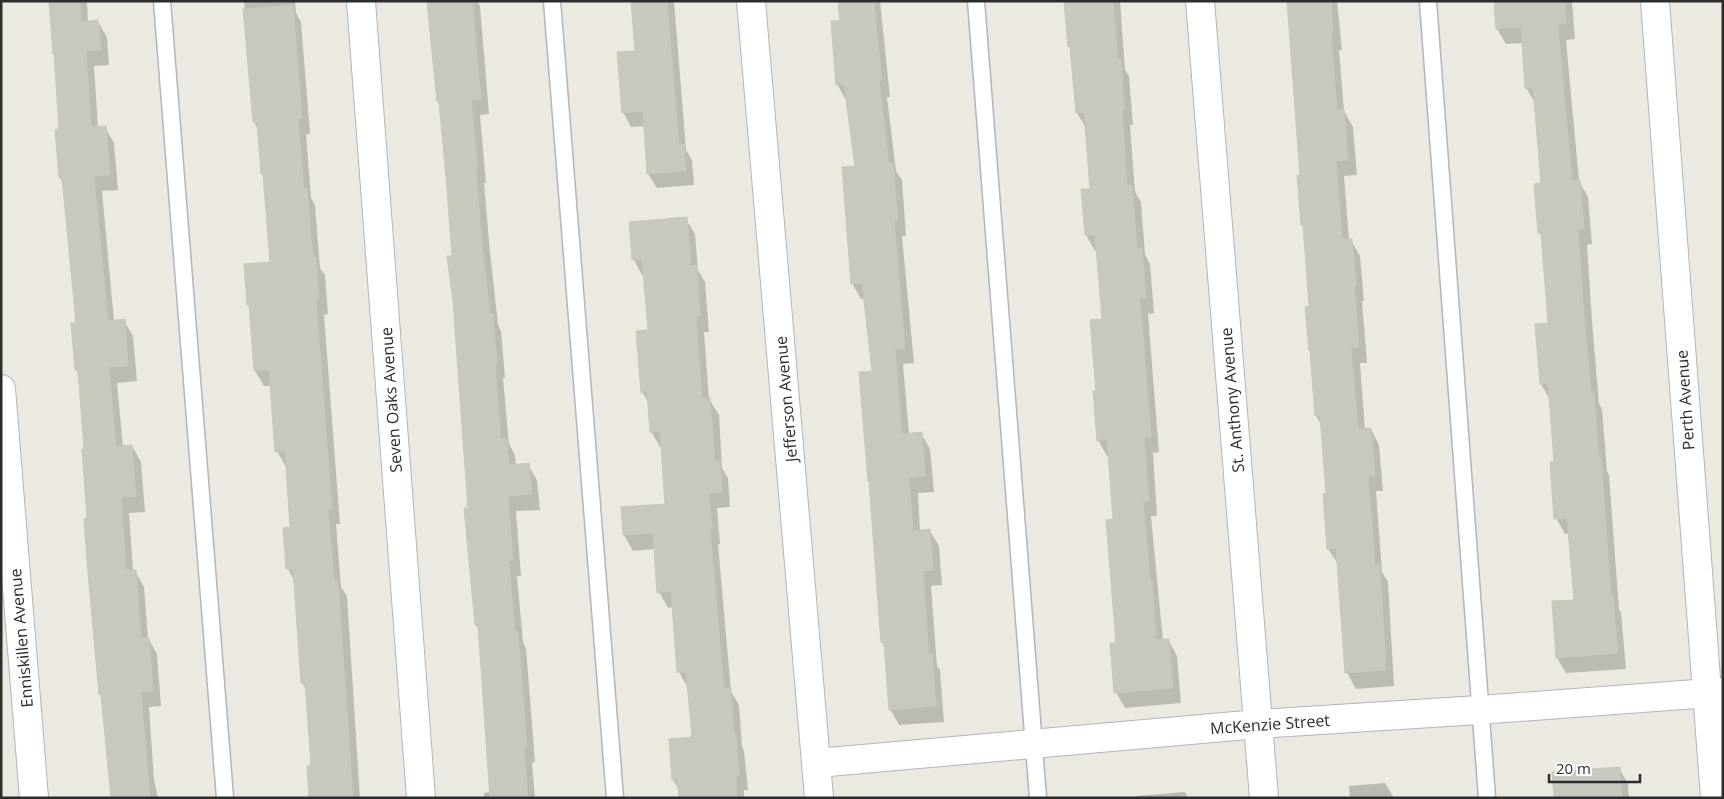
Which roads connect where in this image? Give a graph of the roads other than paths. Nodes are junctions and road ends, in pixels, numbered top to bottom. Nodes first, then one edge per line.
1 (162, 1) edge
2 (361, 1) edge
3 (552, 1) edge
4 (751, 1) edge
5 (976, 1) edge
6 (1200, 1) edge
7 (1428, 1) edge
8 (1655, 1) edge
9 (1, 389) edge
10 (1715, 692) edge
11 (1479, 710) junction
12 (1258, 724) junction
13 (1034, 744) junction
14 (817, 763) junction
15 (34, 798) edge
16 (225, 798) edge
17 (421, 798) edge
18 (615, 798) edge
19 (819, 798) edge
20 (1038, 798) edge
21 (1264, 798) edge
22 (1487, 798) edge
23 (1715, 798) edge

1 - 16 lane
2 - 17 street, Seven Oaks Avenue
3 - 18 lane
4 - 14 street, Jefferson Avenue
5 - 13 lane
6 - 12 street, St. Anthony Avenue
7 - 11 lane
8 - 10 street, Perth Avenue
9 - 15 street, Enniskillen Avenue
10 - 11 street, McKenzie Street
10 - 23 street, Perth Avenue
11 - 12 street, McKenzie Street
11 - 22 lane
12 - 13 street, McKenzie Street
12 - 21 street, St. Anthony Avenue
13 - 14 street, McKenzie Street
13 - 20 lane
14 - 19 street, Jefferson Avenue

